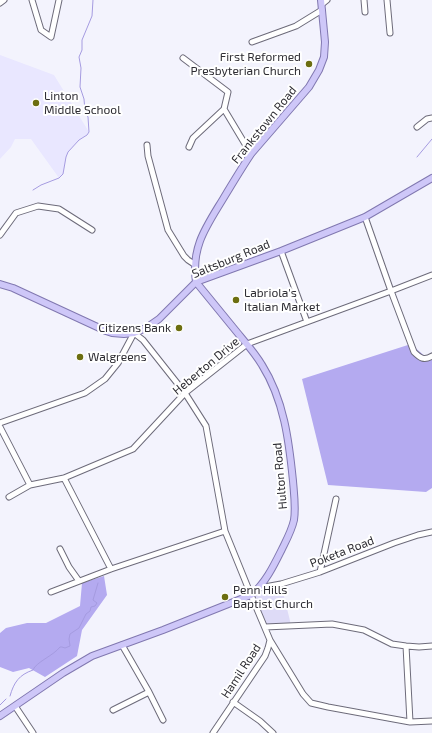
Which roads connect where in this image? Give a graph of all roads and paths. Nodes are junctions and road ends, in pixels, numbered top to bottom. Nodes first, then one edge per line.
1 (4, 0) edge
2 (32, 0) edge
3 (59, 0) edge
4 (327, 0) edge
5 (364, 0) edge
6 (388, 0) edge
7 (0, 3) edge
8 (322, 5) edge
9 (365, 12) dead end
10 (390, 33) dead end
11 (252, 42) dead end
12 (183, 58) dead end
13 (224, 109) junction
14 (432, 118) edge
15 (417, 127) dead end
16 (147, 145) dead end
17 (189, 147) dead end
18 (251, 154) junction
19 (432, 178) edge
20 (365, 218) junction
21 (92, 230) dead end
22 (0, 235) edge
23 (281, 251) junction
24 (194, 264) junction
25 (432, 275) edge
26 (196, 282) junction
27 (0, 284) edge
28 (391, 292) junction
29 (307, 322) junction
30 (134, 333) junction
31 (247, 344) junction
32 (432, 356) edge
33 (185, 393) junction
34 (0, 423) edge
35 (0, 427) edge
36 (64, 478) junction
37 (30, 485) junction
38 (9, 497) dead end
39 (336, 499) dead end
40 (225, 531) junction
41 (432, 532) edge
42 (60, 549) dead end
43 (111, 569) junction
44 (320, 572) junction
45 (79, 581) junction
46 (259, 588) junction
47 (51, 592) dead end
48 (251, 595) junction
49 (265, 627) junction
50 (270, 640) junction
51 (122, 645) junction
52 (406, 646) junction
53 (432, 646) edge
54 (149, 692) junction
55 (233, 702) junction
56 (15, 706) junction
57 (113, 710) dead end
58 (0, 716) edge
59 (163, 720) dead end
60 (432, 721) edge
61 (410, 722) junction
62 (33, 733) edge
63 (213, 733) edge
64 (273, 733) edge

1 - 7 street
2 - 3 street
4 - 8 street
5 - 9 street
6 - 10 street
8 - 11 street
8 - 18 main road, Frankstown Road
12 - 13 street
13 - 17 street
13 - 18 street
14 - 15 street
16 - 24 street
18 - 24 main road, Frankstown Road
19 - 20 main road, Saltsburg Road
20 - 23 main road, Saltsburg Road
20 - 28 street
21 - 22 street
23 - 26 main road, Saltsburg Road
23 - 29 street
24 - 26 main road, Frankstown Road
25 - 28 street, Heberton Drive
26 - 30 main road, Saltsburg Road
26 - 31 main road, Hulton Road
27 - 30 main road, Saltsburg Road
28 - 29 street, Heberton Drive
28 - 32 street
29 - 31 street, Heberton Drive
30 - 33 street, Hamil Road
30 - 34 street
31 - 33 street, Heberton Drive
31 - 46 main road, Hulton Road
33 - 36 street, Heberton Drive
33 - 40 street, Hamil Road
35 - 37 street
36 - 37 street, Heberton Drive
36 - 43 street
37 - 38 street, Heberton Drive
39 - 44 street
40 - 43 street
40 - 48 street, Hamil Road
41 - 44 street, Poketa Road
42 - 45 street
43 - 45 street
44 - 46 street, Poketa Road
45 - 47 street
46 - 48 main road, Hulton Road
48 - 49 street, Hamil Road
48 - 51 main road, Hulton Road
49 - 50 street, Hamil Road
49 - 52 street
50 - 55 street, Hamil Road
50 - 61 street
51 - 54 street
51 - 56 main road, Hulton Road
52 - 53 street
52 - 61 street
54 - 57 street
54 - 59 street
55 - 63 street, Hamil Road
55 - 64 street
56 - 58 main road, Hulton Road
56 - 62 street
60 - 61 street

